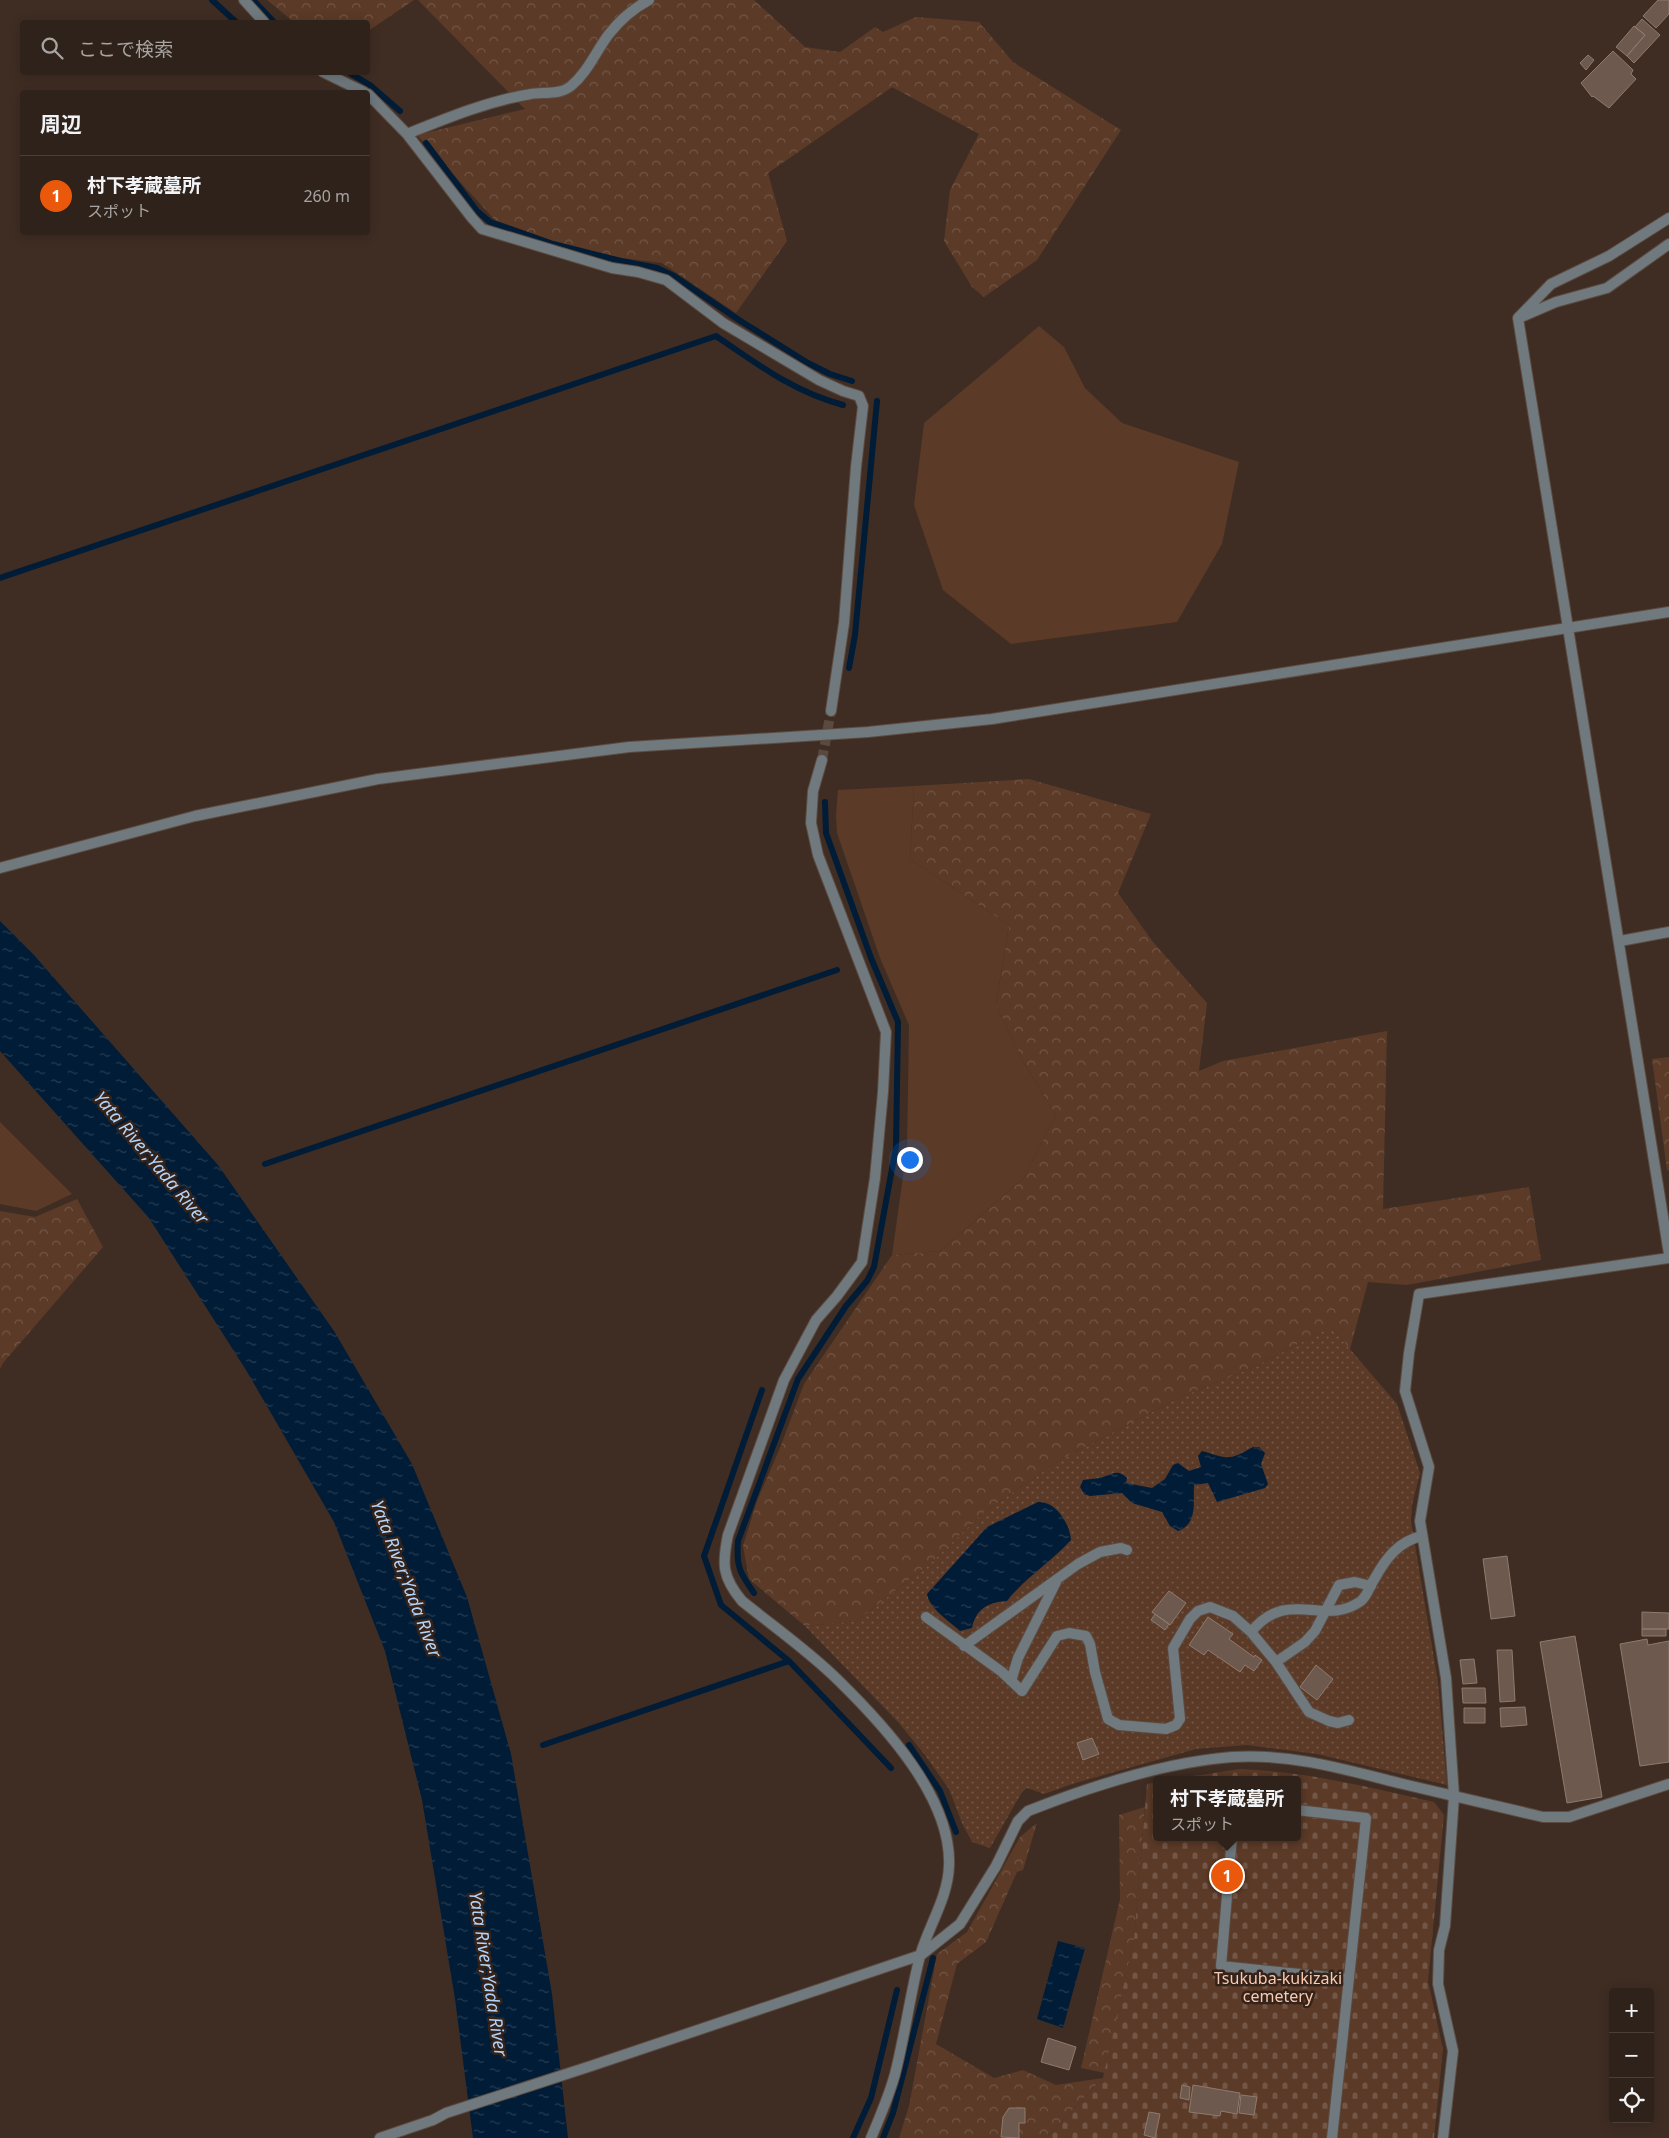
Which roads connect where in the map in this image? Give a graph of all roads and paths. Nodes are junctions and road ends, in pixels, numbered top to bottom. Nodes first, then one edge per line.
1 (244, 0) edge
2 (649, 0) edge
3 (262, 20) edge
4 (329, 75) edge
5 (360, 90) edge
6 (370, 96) edge
7 (408, 134) junction
8 (1669, 218) edge
9 (1669, 244) edge
10 (1518, 318) junction
11 (1669, 612) edge
12 (1569, 628) junction
13 (831, 711) tunnel mouth
14 (822, 760) tunnel mouth
15 (0, 868) edge
16 (1669, 932) edge
17 (1620, 942) junction
18 (1669, 1256) edge
19 (1422, 1536) junction
20 (1127, 1550) dead end
21 (1056, 1580) junction
22 (1371, 1586) junction
23 (1325, 1611) junction
24 (926, 1617) dead end
25 (1251, 1632) junction
26 (964, 1646) junction
27 (1276, 1662) junction
28 (1011, 1681) junction
29 (1349, 1720) dead end
30 (1669, 1784) edge
31 (1454, 1796) junction
32 (1301, 1810) edge
33 (1232, 1841) edge
34 (921, 1955) junction
35 (1349, 1979) junction
36 (380, 2138) edge
37 (871, 2138) edge
38 (1332, 2138) edge
39 (1443, 2138) edge

1 - 3 street
2 - 7 street
4 - 5 street
6 - 7 street
7 - 13 street
8 - 10 street
9 - 10 street
10 - 12 street
11 - 12 street
12 - 15 street
12 - 17 street
14 - 34 street
16 - 17 street
17 - 18 street
18 - 19 street
19 - 22 street
19 - 31 street
20 - 21 street
21 - 26 street
21 - 28 street
22 - 23 street
22 - 23 street
23 - 25 street
23 - 27 street
24 - 26 street
25 - 27 street
25 - 28 street
26 - 28 street
27 - 29 street
30 - 31 street
31 - 34 street
31 - 39 street
32 - 35 street
33 - 35 street
34 - 36 street
34 - 37 street
35 - 38 street

